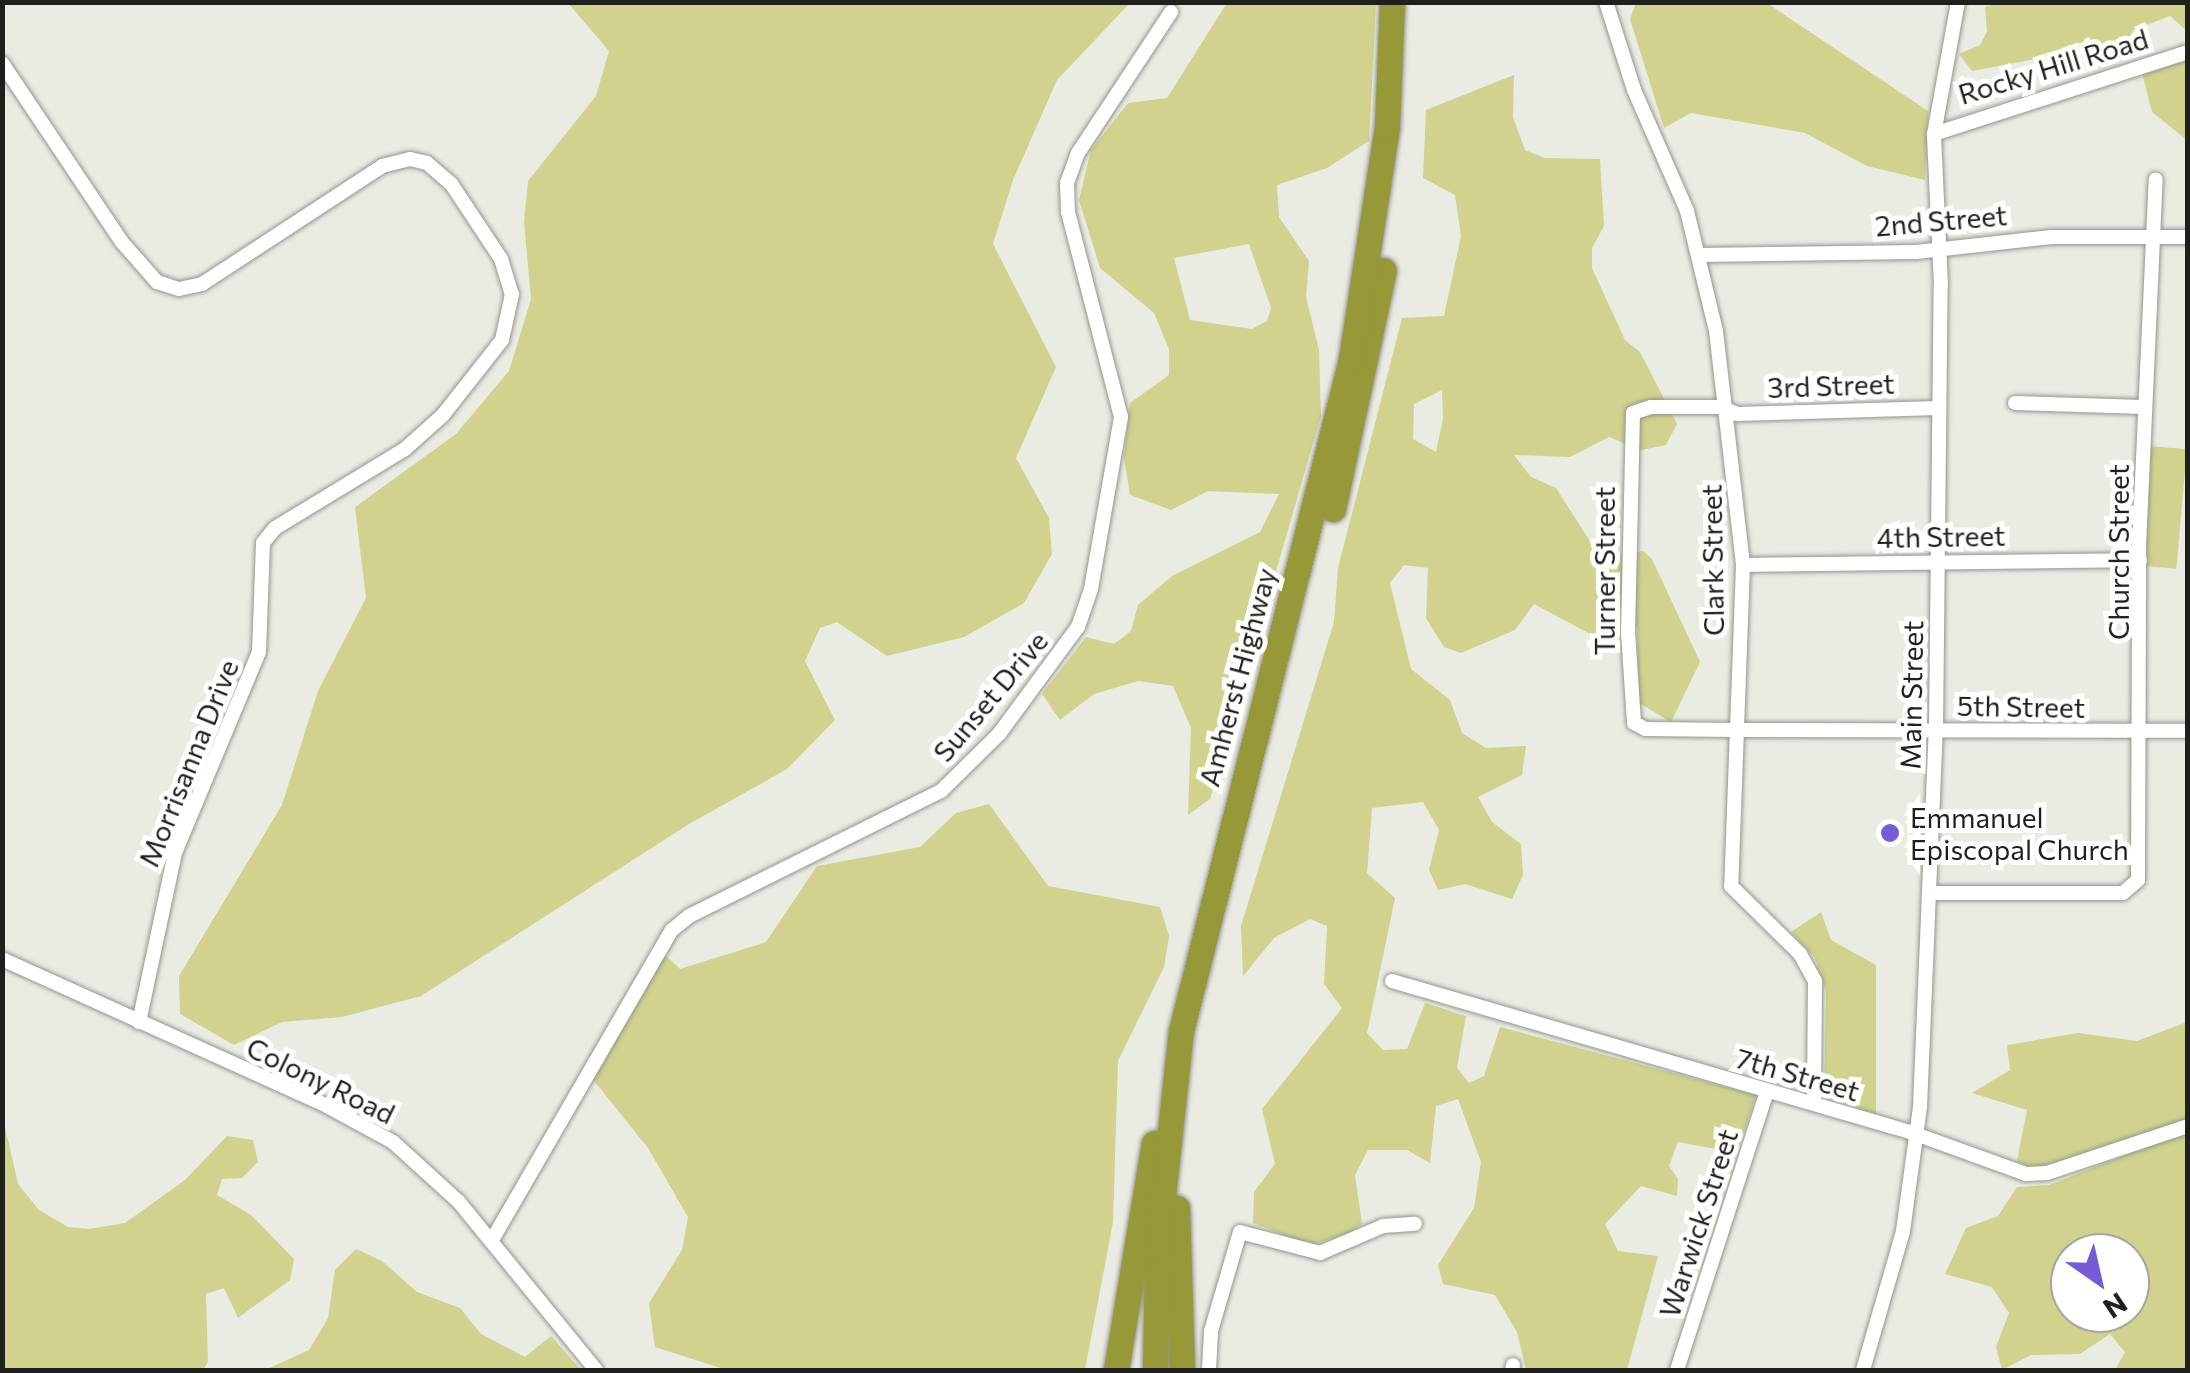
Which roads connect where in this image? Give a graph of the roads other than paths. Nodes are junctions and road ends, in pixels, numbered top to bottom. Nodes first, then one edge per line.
1 (1392, 2) edge
2 (1406, 2) edge
3 (1606, 2) edge
4 (1958, 2) edge
5 (1171, 12) dead end
6 (2188, 52) edge
7 (2, 63) edge
8 (1934, 134) junction
9 (2156, 179) dead end
10 (2151, 237) junction
11 (2188, 237) edge
12 (1940, 250) junction
13 (1699, 255) junction
14 (2015, 403) dead end
15 (2144, 407) junction
16 (1938, 408) junction
17 (1727, 409) junction
18 (2140, 560) junction
19 (1937, 561) junction
20 (1742, 565) junction
21 (1936, 729) junction
22 (1735, 730) junction
23 (2142, 732) junction
24 (2188, 732) edge
25 (1933, 893) junction
26 (2, 959) edge
27 (1392, 981) dead end
28 (139, 1022) junction
29 (1181, 1031) junction
30 (1767, 1091) junction
31 (1814, 1103) junction
32 (2188, 1126) edge
33 (1917, 1135) junction
34 (1177, 1208) junction
35 (1415, 1224) dead end
36 (492, 1240) junction
37 (596, 1370) edge
38 (1116, 1370) edge
39 (1155, 1370) edge
40 (1171, 1370) edge
41 (1182, 1370) edge
42 (1209, 1370) edge
43 (1677, 1370) edge
44 (1863, 1370) edge

1 - 29 highway, Amherst Highway
2 - 34 highway, Amherst Highway
3 - 13 street, Clark Street
4 - 8 street, Main Street
5 - 36 street, Sunset Drive
6 - 8 street, Rocky Hill Road
7 - 28 street, Morrisanna Drive
8 - 12 street, Main Street
9 - 10 street, Church Street
10 - 11 street, 2nd Street
10 - 12 street, 2nd Street
10 - 15 street, Church Street
12 - 13 street, 2nd Street
12 - 16 street, Main Street
13 - 17 street, Clark Street
14 - 15 street
15 - 18 street, Church Street
16 - 17 street, 3rd Street
16 - 19 street, Main Street
17 - 20 street, Clark Street
17 - 22 street, Turner Street
18 - 19 street, 4th Street
18 - 23 street, Church Street
19 - 20 street, 4th Street
19 - 21 street, Main Street
20 - 22 street, Clark Street
21 - 22 street, 5th Street
21 - 23 street, 5th Street
21 - 25 street, Main Street
22 - 31 street, Clark Street
23 - 24 street, 5th Street
23 - 25 street, Church Street
25 - 33 street, Main Street
26 - 28 street, Colony Road
27 - 30 street, 7th Street
28 - 36 street, Colony Road
29 - 38 highway
29 - 39 highway, Amherst Highway
30 - 31 street, 7th Street
30 - 43 street, Warwick Street
31 - 33 street, 7th Street
32 - 33 street, 7th Street
33 - 44 street, Main Street
34 - 40 highway, Amherst Highway
34 - 41 highway
35 - 42 street
36 - 37 street, Colony Road

